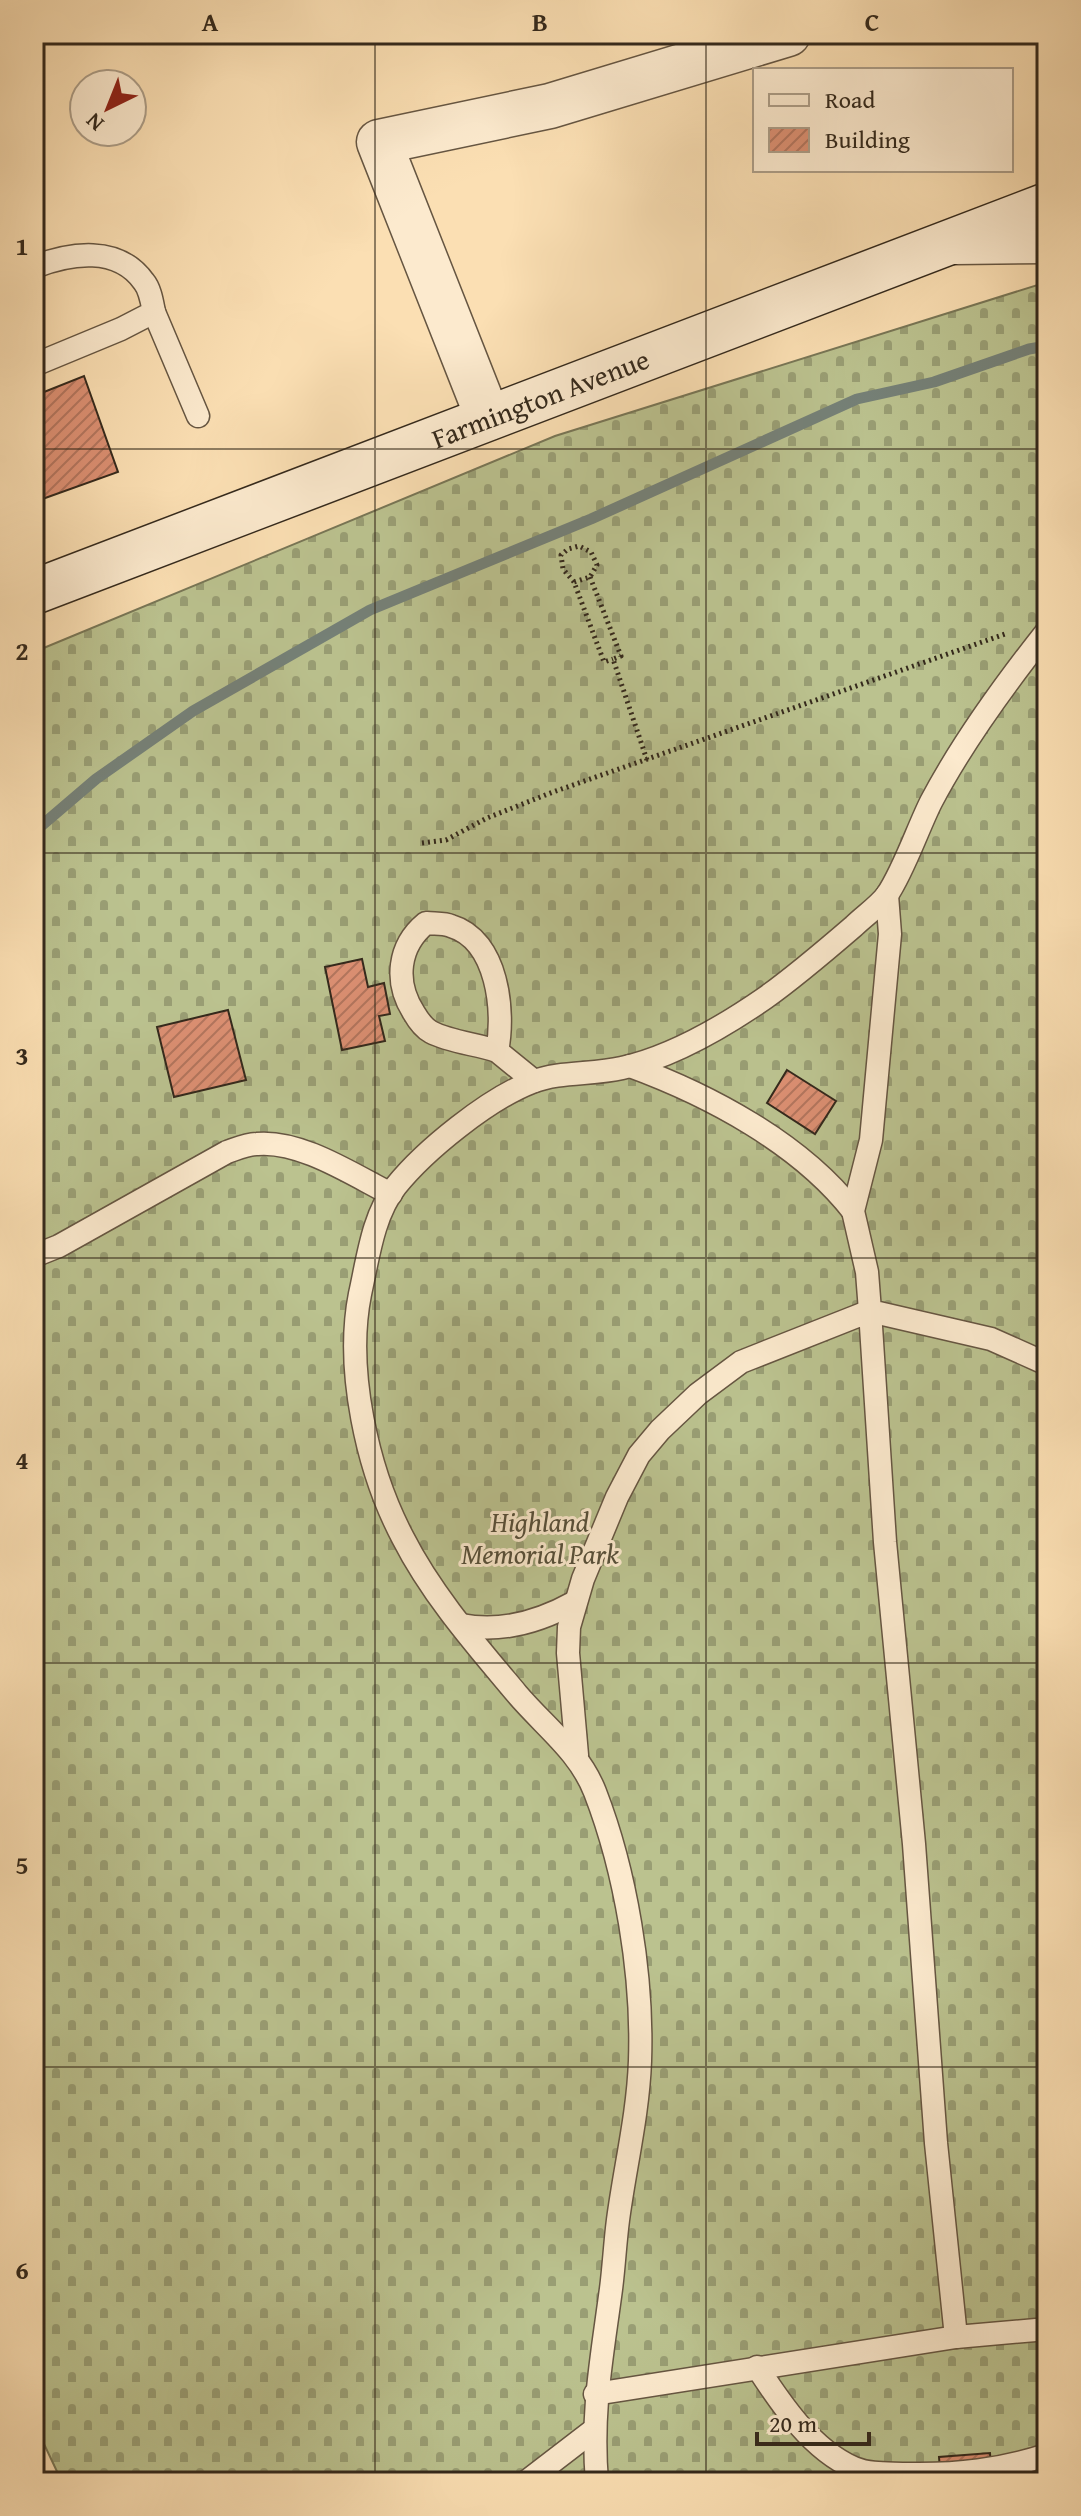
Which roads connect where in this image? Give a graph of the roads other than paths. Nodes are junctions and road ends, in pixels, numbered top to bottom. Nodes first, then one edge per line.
1 (788, 34) edge
2 (713, 45) edge
3 (1047, 205) edge
4 (1047, 241) edge
5 (948, 242) junction
6 (34, 267) edge
7 (154, 312) junction
8 (34, 365) edge
9 (198, 416) dead end
10 (488, 418) junction
11 (34, 592) edge
12 (1047, 631) edge
13 (887, 895) junction
14 (497, 1051) junction
15 (630, 1066) junction
16 (534, 1081) junction
17 (391, 1194) junction
18 (853, 1211) junction
19 (34, 1256) edge
20 (870, 1311) junction
21 (1047, 1364) edge
22 (575, 1602) junction
23 (461, 1625) junction
24 (577, 1755) junction
25 (1047, 2329) edge
26 (956, 2337) junction
27 (757, 2367) junction
28 (595, 2394) junction
29 (595, 2429) junction
30 (1047, 2455) edge
31 (526, 2482) edge
32 (597, 2482) edge

1 - 2 street
2 - 10 street
3 - 5 street, Farmington Avenue
4 - 5 street
5 - 10 street, Farmington Avenue
6 - 7 lane
7 - 8 lane
7 - 9 lane
10 - 11 street, Farmington Avenue
12 - 13 lane
13 - 15 lane
13 - 18 lane
14 - 14 lane
14 - 16 lane
15 - 16 lane
15 - 18 lane
16 - 17 lane
17 - 19 lane
17 - 23 lane
18 - 20 lane
20 - 21 lane
20 - 22 lane
20 - 26 lane
22 - 23 lane
22 - 24 lane
23 - 24 lane
24 - 28 lane
25 - 26 lane
26 - 27 lane
27 - 28 lane
27 - 30 lane
28 - 29 lane
29 - 31 lane
29 - 32 lane

